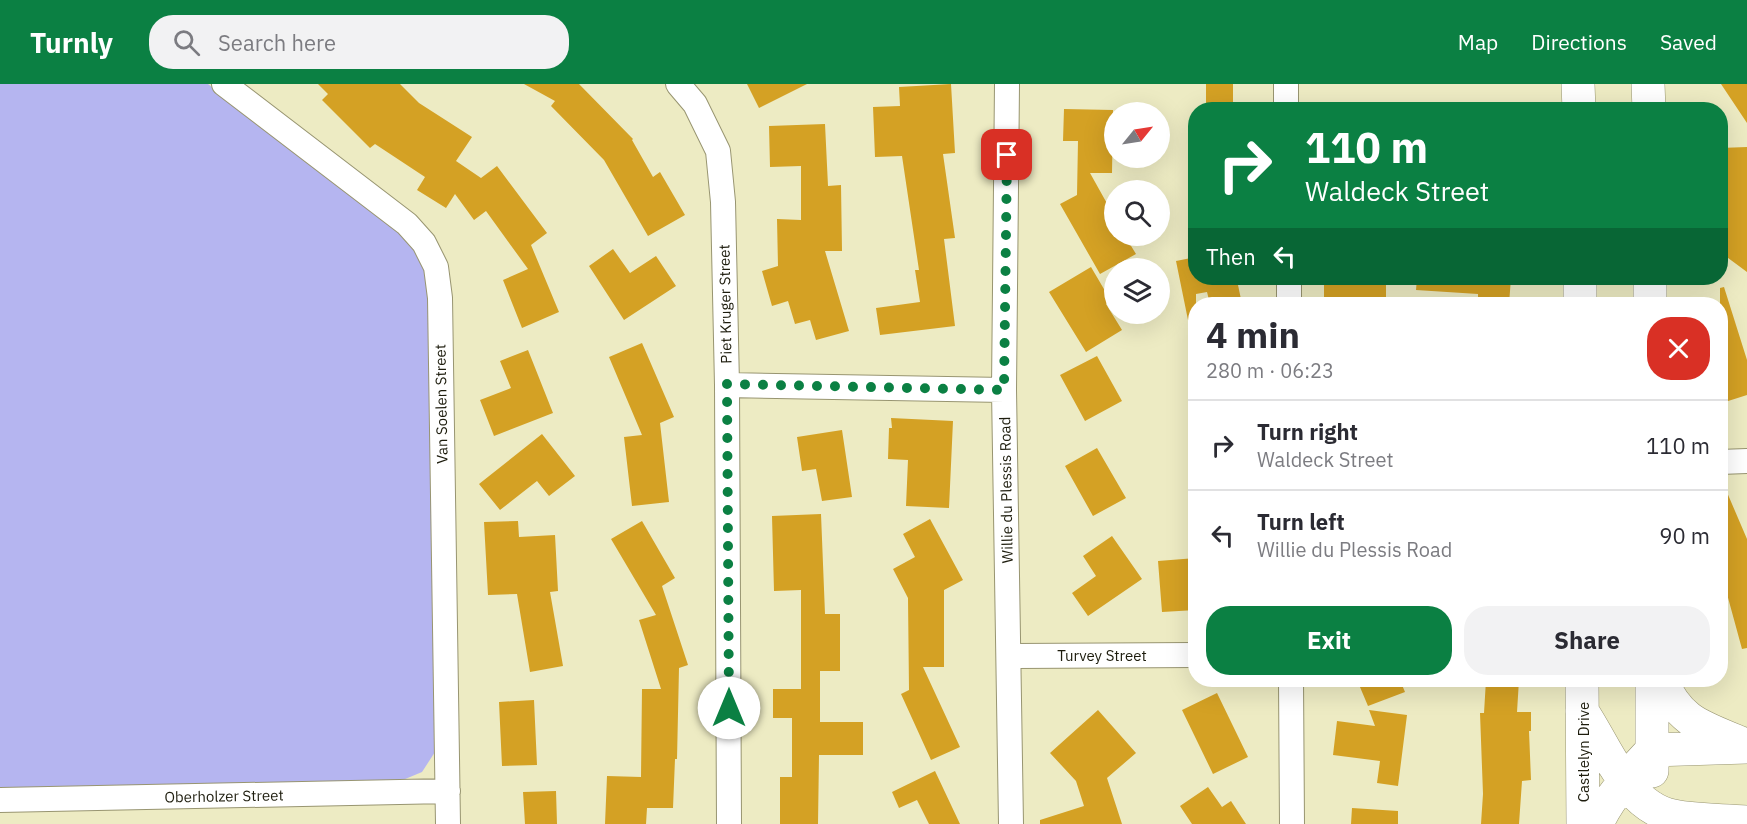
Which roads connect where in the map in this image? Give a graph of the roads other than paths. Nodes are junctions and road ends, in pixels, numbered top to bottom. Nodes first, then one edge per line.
1 (224, 84) edge
2 (678, 84) edge
3 (1007, 84) edge
4 (1286, 84) edge
5 (1578, 84) edge
6 (1648, 84) edge
7 (1287, 102) edge
8 (1579, 102) edge
9 (1649, 102) edge
10 (727, 384) junction
11 (1004, 390) junction
12 (1747, 461) edge
13 (1728, 462) edge
14 (1188, 655) edge
15 (1009, 656) junction
16 (1290, 687) edge
17 (1652, 687) edge
18 (1664, 687) edge
19 (1582, 695) edge
20 (1747, 746) edge
21 (1652, 750) junction
22 (1625, 782) junction
23 (448, 791) junction
24 (0, 800) edge
25 (1652, 816) edge
26 (1747, 822) edge
27 (448, 824) edge
28 (729, 824) edge
29 (1011, 824) edge
30 (1292, 824) edge
31 (1583, 824) edge
32 (1597, 824) edge

1 - 23 street, Van Soelen Street
2 - 10 street, Piet Kruger Street
3 - 11 street, Willie du Plessis Road
4 - 7 street
5 - 8 street
6 - 9 street
10 - 11 street
10 - 28 street, Piet Kruger Street
11 - 15 street, Willie du Plessis Road
12 - 13 street
14 - 15 street, Turvey Street
15 - 29 street, Willie du Plessis Road
16 - 30 street
17 - 21 street
18 - 20 street
19 - 22 street
19 - 31 street, Castlelyn Drive
20 - 21 street
21 - 22 street
21 - 25 street
22 - 25 street
22 - 32 street
23 - 24 street, Oberholzer Street
23 - 27 street, Van Soelen Street
25 - 26 street

